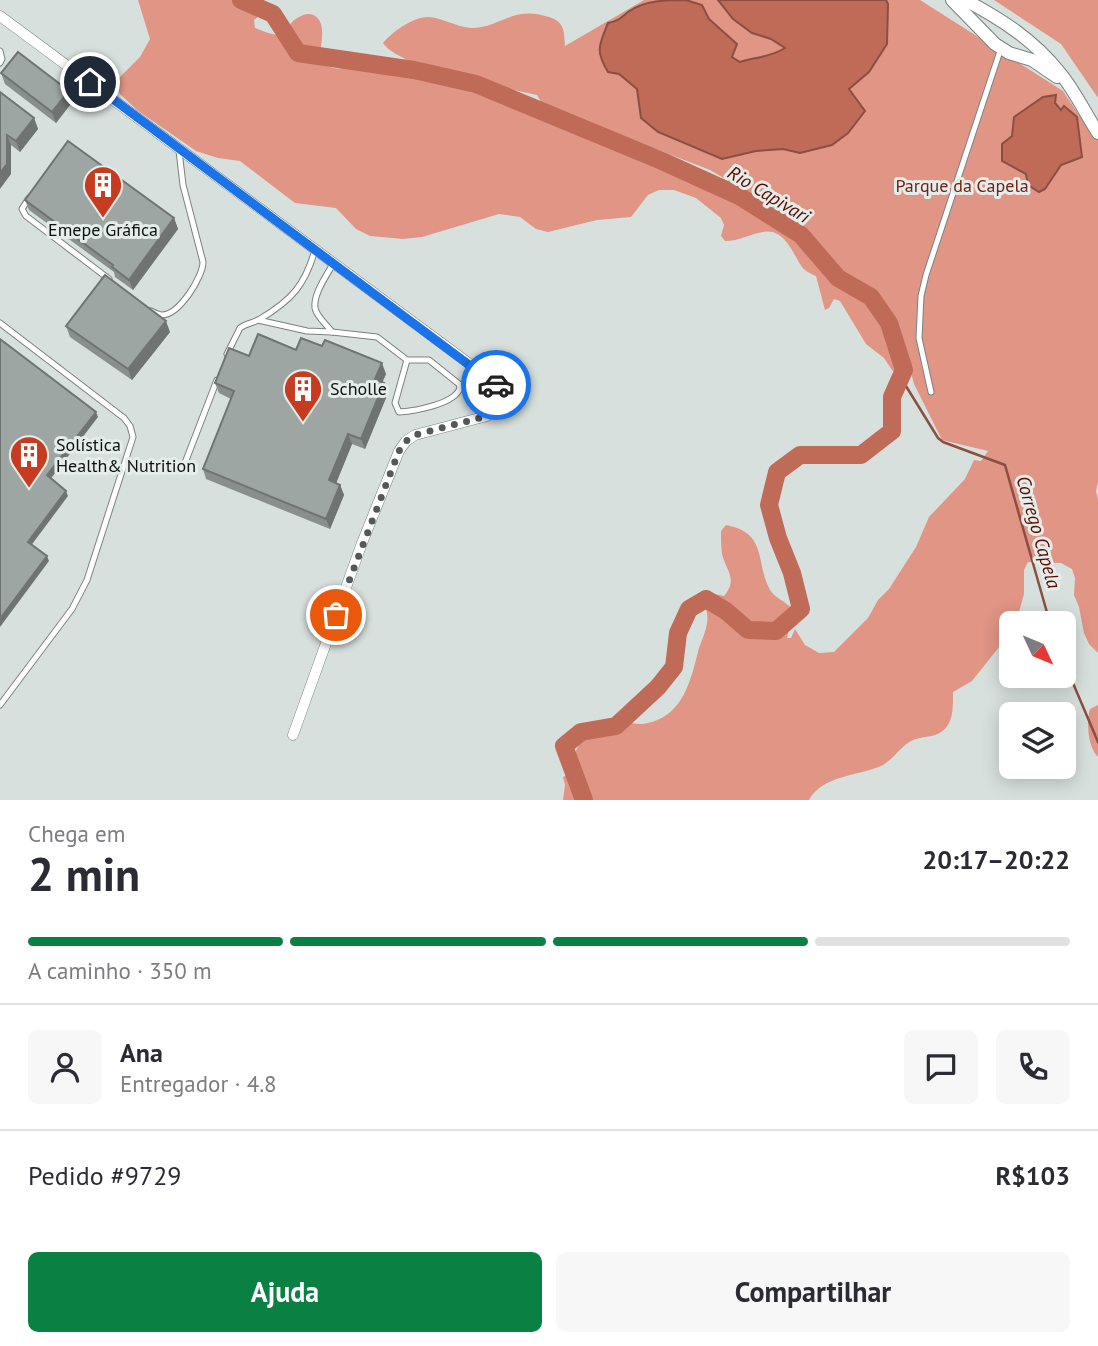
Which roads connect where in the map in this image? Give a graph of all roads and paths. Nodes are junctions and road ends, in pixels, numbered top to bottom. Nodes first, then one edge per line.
1 (952, 0) edge
2 (965, 0) edge
3 (0, 16) edge
4 (1011, 26) junction
5 (1022, 35) junction
6 (1002, 48) junction
7 (0, 51) edge
8 (0, 63) edge
9 (1067, 83) junction
10 (1098, 133) edge
11 (179, 148) junction
12 (31, 195) edge
13 (315, 250) junction
14 (333, 264) junction
15 (110, 280) edge
16 (142, 304) edge
17 (258, 320) junction
18 (0, 323) edge
19 (332, 332) junction
20 (226, 358) edge
21 (407, 360) junction
22 (221, 370) edge
23 (931, 392) dead end
24 (183, 468) dead end
25 (0, 705) edge
26 (293, 735) dead end

1 - 6 street
2 - 4 street
3 - 11 street
4 - 5 street
4 - 6 street
5 - 6 street
5 - 9 street
6 - 9 street
6 - 23 lane
7 - 8 lane
9 - 10 street
11 - 13 street
11 - 16 lane
12 - 15 lane
13 - 14 street
13 - 17 lane
14 - 19 lane
14 - 26 street
17 - 19 lane
17 - 20 lane
18 - 25 lane
19 - 21 lane
21 - 21 lane
22 - 24 lane

